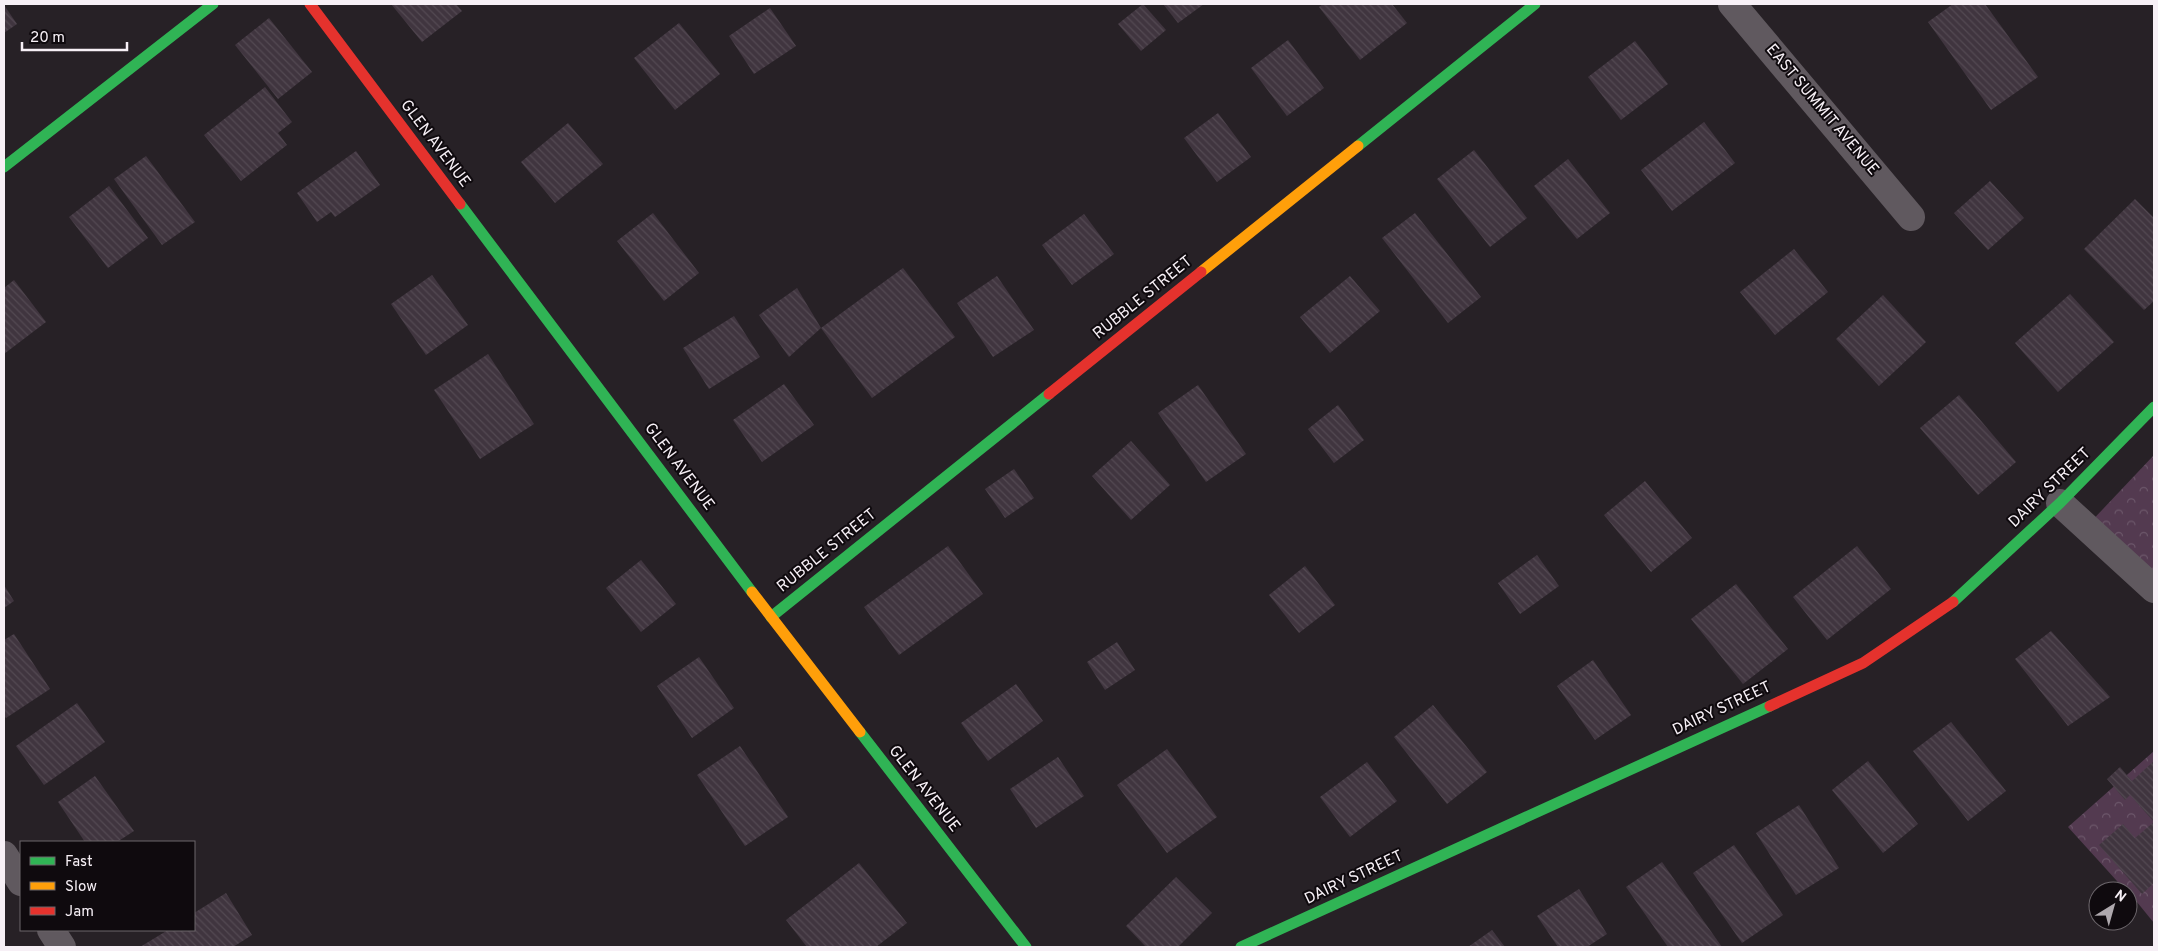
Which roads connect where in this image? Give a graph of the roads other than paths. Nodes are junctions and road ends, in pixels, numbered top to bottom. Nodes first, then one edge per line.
1 (213, 4) edge
2 (310, 4) edge
3 (1535, 4) edge
4 (1732, 4) edge
5 (4, 167) edge
6 (1911, 217) dead end
7 (2154, 407) edge
8 (2060, 503) junction
9 (2154, 589) edge
10 (771, 617) junction
11 (4, 855) edge
12 (20, 880) edge
13 (52, 931) edge
14 (62, 947) edge
15 (1026, 947) edge
16 (1241, 947) edge

1 - 5 street
2 - 10 street, GLEN AVENUE
3 - 10 street, RUBBLE STREET
4 - 6 street, EAST SUMMIT AVENUE
7 - 8 street, DAIRY STREET
8 - 9 street
8 - 16 street, DAIRY STREET
10 - 15 street, GLEN AVENUE
11 - 12 street
13 - 14 street

